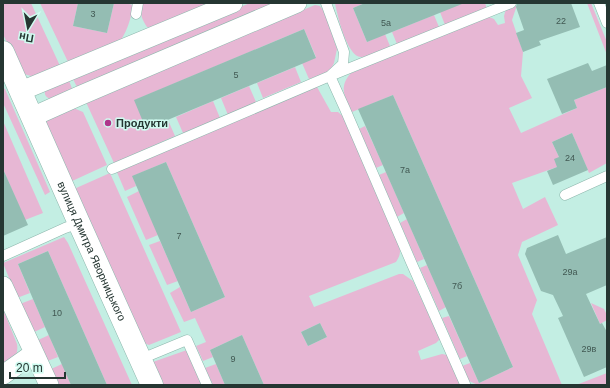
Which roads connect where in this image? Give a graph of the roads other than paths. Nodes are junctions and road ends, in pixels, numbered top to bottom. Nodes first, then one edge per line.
1 (138, 3) edge
2 (233, 3) edge
3 (297, 3) edge
4 (326, 3) edge
5 (511, 3) edge
6 (599, 3) edge
7 (136, 14) dead end
8 (607, 23) edge
9 (3, 52) edge
10 (330, 76) junction
11 (21, 91) junction
12 (32, 117) junction
13 (112, 169) dead end
14 (607, 176) edge
15 (565, 195) dead end
16 (79, 223) junction
17 (3, 256) edge
18 (3, 286) edge
19 (34, 353) junction
20 (141, 359) junction
21 (3, 375) edge
22 (465, 384) dead end
23 (49, 385) edge
24 (152, 385) edge
25 (207, 385) edge

1 - 7 lane
2 - 11 street
3 - 12 street
4 - 10 lane
5 - 10 lane
6 - 8 lane
9 - 11 street, вулиця Дмитра Яворницького
10 - 13 lane
10 - 22 lane
11 - 12 street, вулиця Дмитра Яворницького
12 - 16 street, вулиця Дмитра Яворницького
14 - 15 lane
16 - 17 lane
16 - 20 street, вулиця Дмитра Яворницького
18 - 19 street
19 - 21 street
19 - 23 street
20 - 24 street, вулиця Дмитра Яворницького
20 - 25 lane

